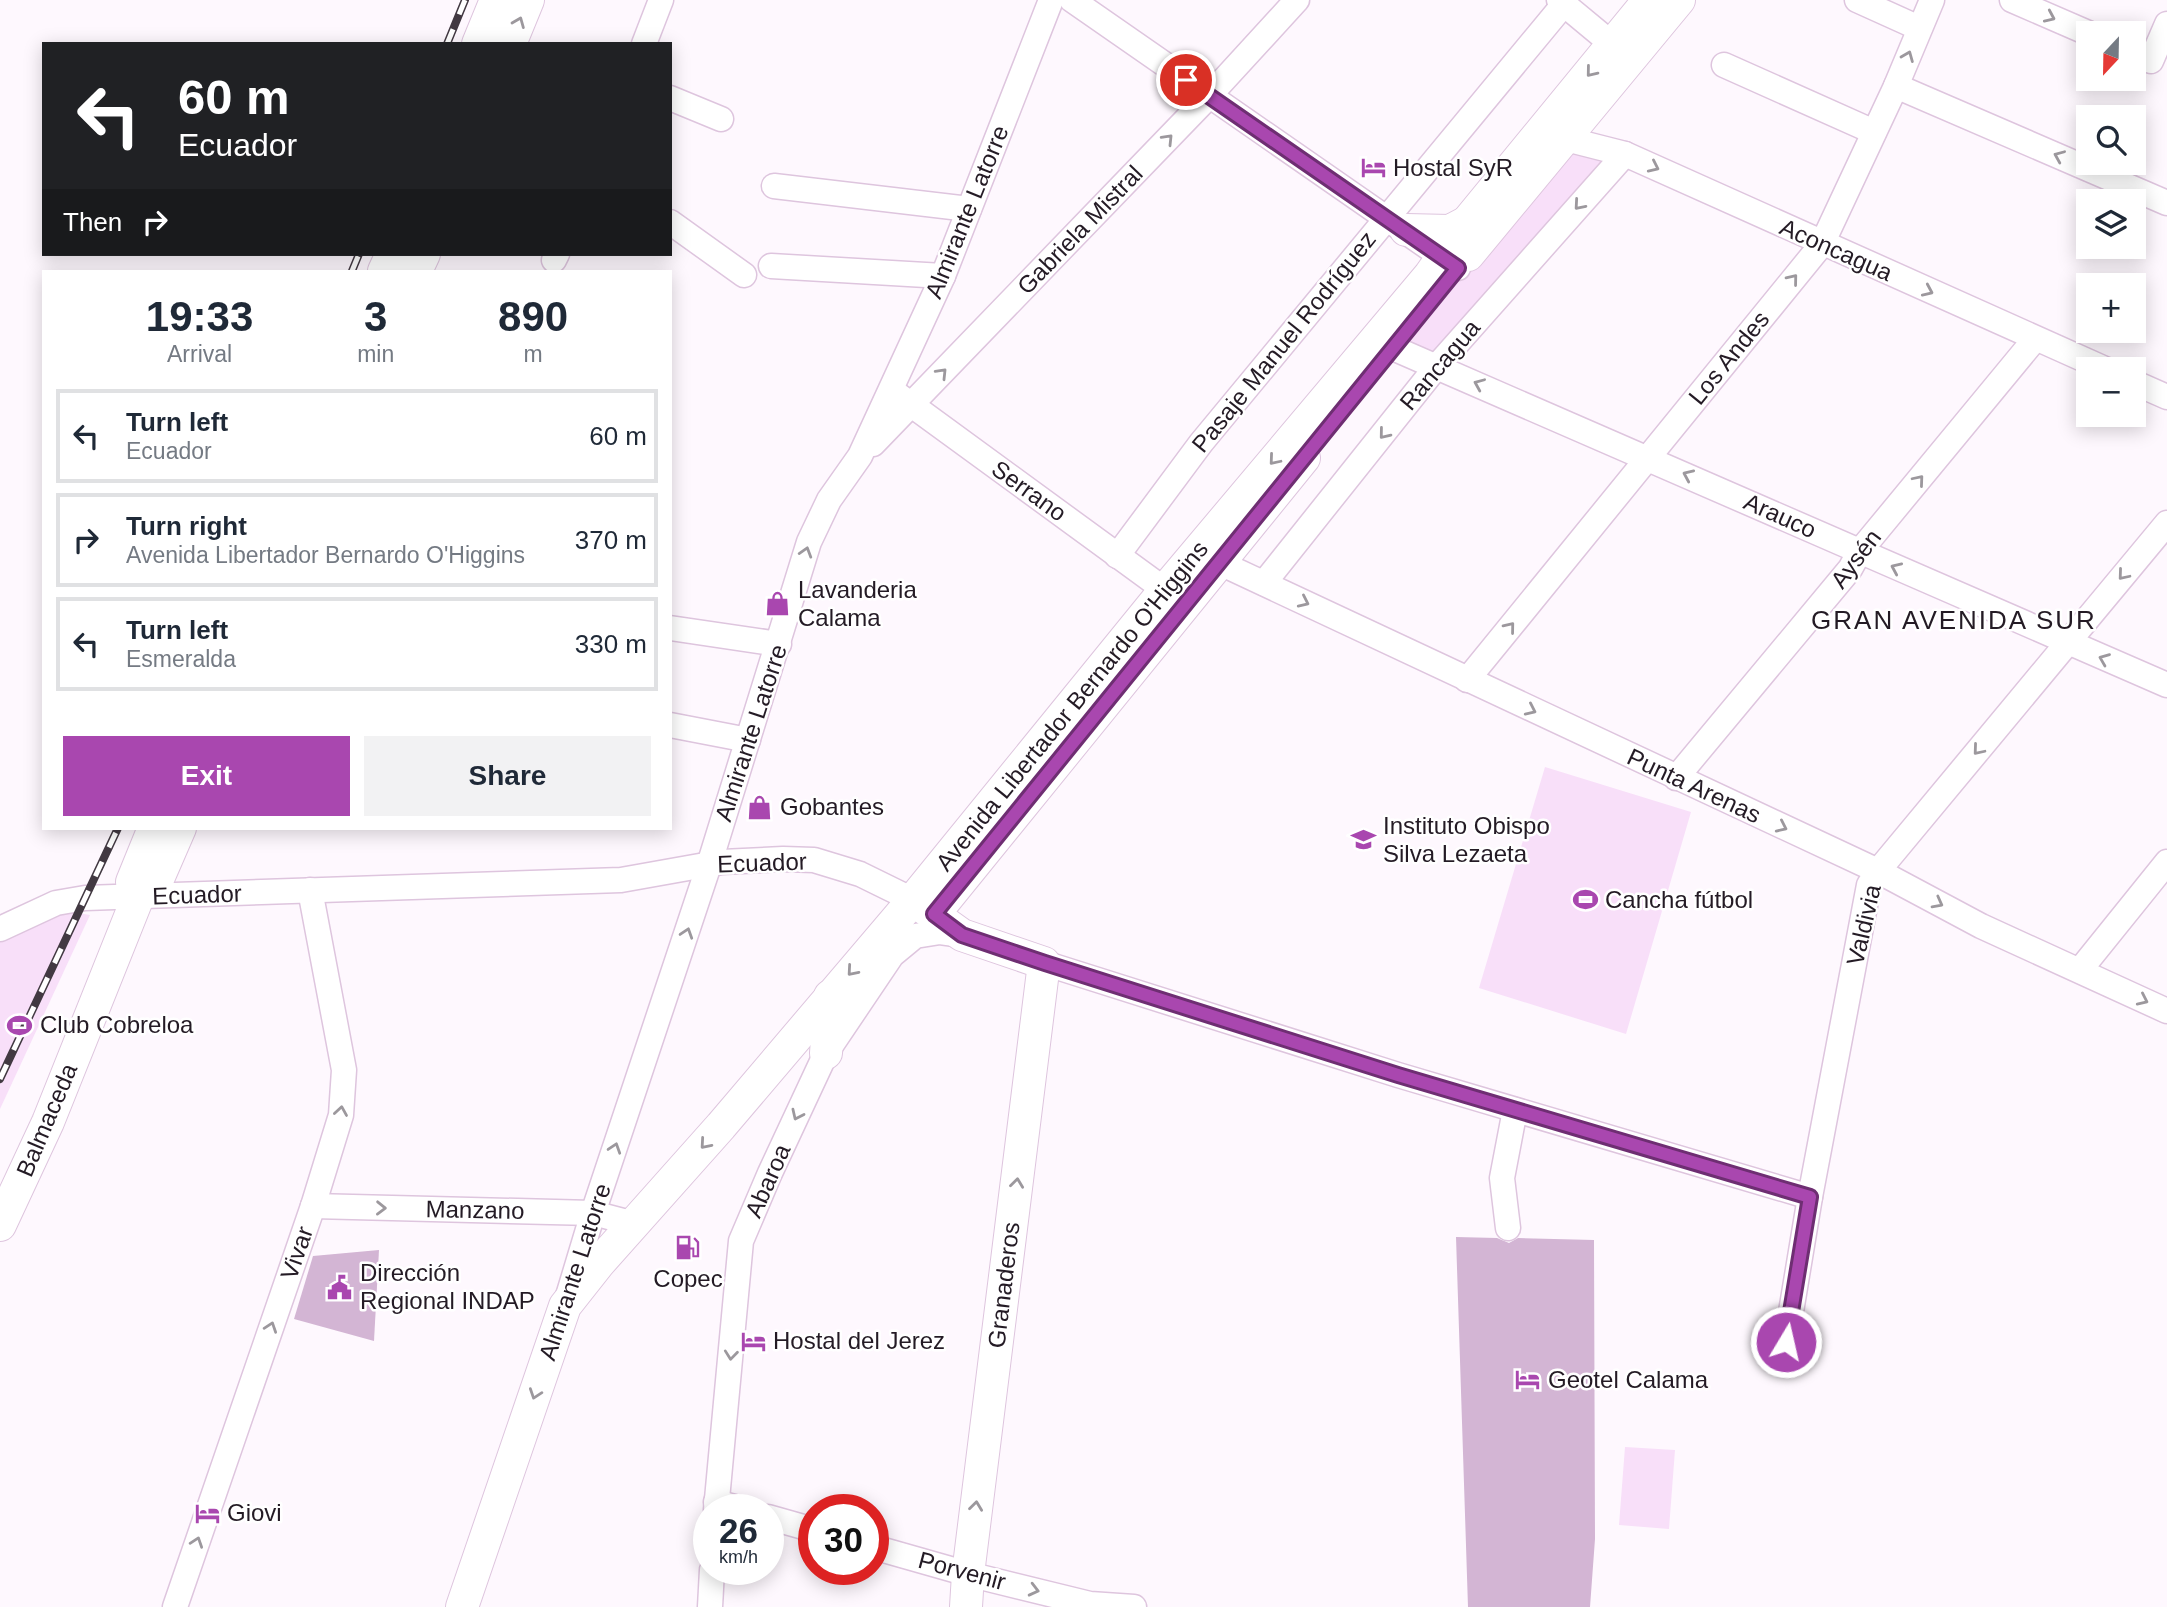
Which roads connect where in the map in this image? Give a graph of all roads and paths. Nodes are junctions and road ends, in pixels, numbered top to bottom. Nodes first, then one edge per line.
1 (496, 0) edge
2 (528, 0) edge
3 (661, 0) edge
4 (678, 0) edge
5 (1051, 0) edge
6 (1072, 0) edge
7 (1297, 0) edge
8 (1649, 0) edge
9 (1679, 0) edge
10 (1857, 0) edge
11 (1932, 0) edge
12 (2012, 0) edge
13 (1561, 2) edge
14 (2167, 24) edge
15 (1919, 28) junction
16 (2076, 28) edge
17 (648, 35) edge
18 (479, 42) edge
19 (511, 42) edge
20 (1612, 44) junction
21 (2150, 61) edge
22 (1724, 65) dead end
23 (1896, 86) junction
24 (1209, 96) junction
25 (672, 99) edge
26 (721, 119) dead end
27 (1874, 132) junction
28 (1566, 139) junction
29 (1625, 154) junction
30 (774, 186) dead end
31 (2167, 203) edge
32 (970, 209) junction
33 (1467, 222) junction
34 (672, 223) edge
35 (1396, 223) junction
36 (1822, 244) junction
37 (771, 266) dead end
38 (1442, 269) junction
39 (744, 275) dead end
40 (943, 276) junction
41 (2035, 339) junction
42 (1393, 348) junction
43 (2077, 357) edge
44 (1437, 366) junction
45 (2146, 388) edge
46 (892, 390) junction
47 (2167, 397) edge
48 (912, 405) junction
49 (860, 456) junction
50 (1647, 457) junction
51 (2167, 523) edge
52 (1860, 551) junction
53 (1117, 556) junction
54 (1220, 563) junction
55 (1264, 583) junction
56 (1165, 590) junction
57 (672, 628) edge
58 (2066, 643) junction
59 (779, 645) junction
60 (1467, 680) junction
61 (2167, 685) edge
62 (672, 725) edge
63 (748, 740) junction
64 (1676, 778) junction
65 (153, 830) edge
66 (179, 830) edge
67 (2167, 862) edge
68 (709, 865) junction
69 (1878, 871) junction
70 (310, 890) junction
71 (138, 897) junction
72 (923, 907) junction
73 (0, 929) edge
74 (962, 935) junction
75 (1045, 963) junction
76 (2080, 970) junction
77 (831, 996) junction
78 (2167, 1011) edge
79 (826, 1053) junction
80 (1515, 1110) junction
81 (1810, 1197) junction
82 (313, 1206) junction
83 (593, 1213) junction
84 (635, 1224) junction
85 (0, 1225) edge
86 (1508, 1228) dead end
87 (565, 1306) junction
88 (1786, 1342) dead end
89 (717, 1494) edge
90 (889, 1552) edge
91 (968, 1574) junction
92 (711, 1585) edge
93 (175, 1607) edge
94 (462, 1607) edge
95 (709, 1607) edge
96 (966, 1607) edge
97 (1134, 1607) edge

1 - 18 main road
19 -> 2 main road
3 - 17 street
4 - 17 street
5 - 32 street, Almirante Latorre
6 - 24 street
7 - 24 street, Gabriela Mistral
8 - 20 main road, Avenida Libertador Bernardo O'Higgins
9 - 28 main road, Avenida Libertador Bernardo O'Higgins
10 - 15 street
11 - 15 street, Los Andes
12 -> 16 street
13 - 20 street
13 - 35 street, Pasaje Manuel Rodríguez
14 - 21 street
23 -> 15 street, Los Andes
20 -> 33 main road, Avenida Libertador Bernardo O'Higgins
22 - 27 street
23 - 27 street, Los Andes
31 -> 23 street
24 - 35 street
48 -> 24 street, Gabriela Mistral
25 - 26 street
27 - 36 street, Los Andes
28 - 29 street, Aconcagua
28 - 38 main road, Avenida Libertador Bernardo O'Higgins
29 -> 36 street, Aconcagua
29 -> 44 street, Rancagua
30 - 32 street
32 - 40 street, Almirante Latorre
33 - 35 main road
33 - 38 main road, Avenida Libertador Bernardo O'Higgins
34 - 39 street
35 - 38 main road
35 - 53 street, Pasaje Manuel Rodríguez
36 -> 41 street, Aconcagua
50 -> 36 street, Los Andes
37 - 40 street
38 - 42 main road, Avenida Libertador Bernardo O'Higgins
38 -> 56 main road, Avenida Libertador Bernardo O'Higgins
40 - 46 street, Almirante Latorre
41 - 43 street, Aconcagua
52 -> 41 street, Aysén
42 - 44 street, Arauco
42 - 54 main road, Avenida Libertador Bernardo O'Higgins
50 -> 44 street, Arauco
44 -> 55 street, Rancagua
45 - 47 street
46 - 48 street, Serrano
46 - 49 street, Almirante Latorre
48 - 49 street, Gabriela Mistral
48 - 53 street, Serrano
59 -> 49 street, Almirante Latorre
52 -> 50 street, Arauco
60 -> 50 street, Los Andes
51 -> 58 street, Valdivia
58 -> 52 street, Arauco
52 - 64 street, Aysén
53 - 56 street, Serrano
54 - 55 street, Punta Arenas
54 - 72 main road, Avenida Libertador Bernardo O'Higgins
55 -> 60 street, Punta Arenas
56 - 72 main road, Avenida Libertador Bernardo O'Higgins
57 - 59 street
61 -> 58 street, Arauco
58 -> 69 street, Valdivia
59 - 63 street, Almirante Latorre
60 -> 64 street, Punta Arenas
62 - 63 street
63 - 68 street, Almirante Latorre
64 -> 69 street, Punta Arenas
65 - 71 main road, Balmaceda
66 - 71 main road, Balmaceda
67 - 76 street
68 - 70 street, Ecuador
68 - 72 street, Ecuador
83 -> 68 street, Almirante Latorre
69 -> 76 street, Punta Arenas
69 - 81 street, Valdivia
70 - 71 street, Ecuador
82 -> 70 street, Vivar
71 - 73 street, Ecuador
71 - 85 main road, Balmaceda
72 - 74 main road, Ecuador
72 -> 77 main road, Avenida Libertador Bernardo O'Higgins
74 - 75 main road, Ecuador
74 - 79 street, Abaroa
75 - 80 street, Ecuador
91 -> 75 main road, Granaderos
76 -> 78 street, Punta Arenas
77 - 79 main road
77 -> 84 main road, Avenida Libertador Bernardo O'Higgins
79 -> 89 street, Abaroa
80 - 81 street, Ecuador
80 - 86 street
81 - 88 street, Valdivia
82 -> 83 street, Manzano
93 -> 82 street, Vivar
83 - 84 street, Manzano
83 - 87 street, Almirante Latorre
84 - 87 main road, Avenida Libertador Bernardo O'Higgins
87 -> 94 main road, Almirante Latorre
90 - 91 street, Porvenir
91 - 96 main road, Granaderos
91 -> 97 street, Porvenir
92 - 95 street

